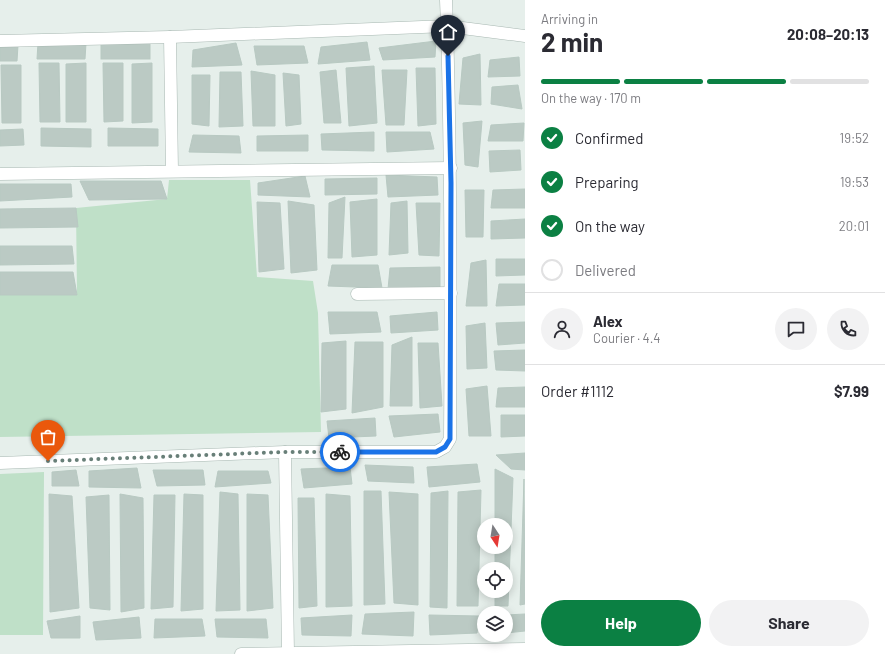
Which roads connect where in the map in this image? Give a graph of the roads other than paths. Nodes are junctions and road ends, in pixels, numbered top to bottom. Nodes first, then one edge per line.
1 (446, 0) edge
2 (447, 26) junction
3 (525, 36) edge
4 (170, 37) junction
5 (0, 41) edge
6 (451, 168) junction
7 (172, 171) junction
8 (0, 174) edge
9 (451, 293) junction
10 (357, 294) dead end
11 (285, 452) junction
12 (0, 463) edge
13 (525, 649) edge
14 (288, 653) edge
15 (241, 654) edge

1 - 2 street
2 - 3 street
2 - 4 street
2 - 6 street
4 - 5 street
4 - 7 street
6 - 7 street
6 - 9 street
7 - 8 street
9 - 10 street
9 - 11 street
11 - 12 street
11 - 14 street
13 - 14 street
14 - 15 street

